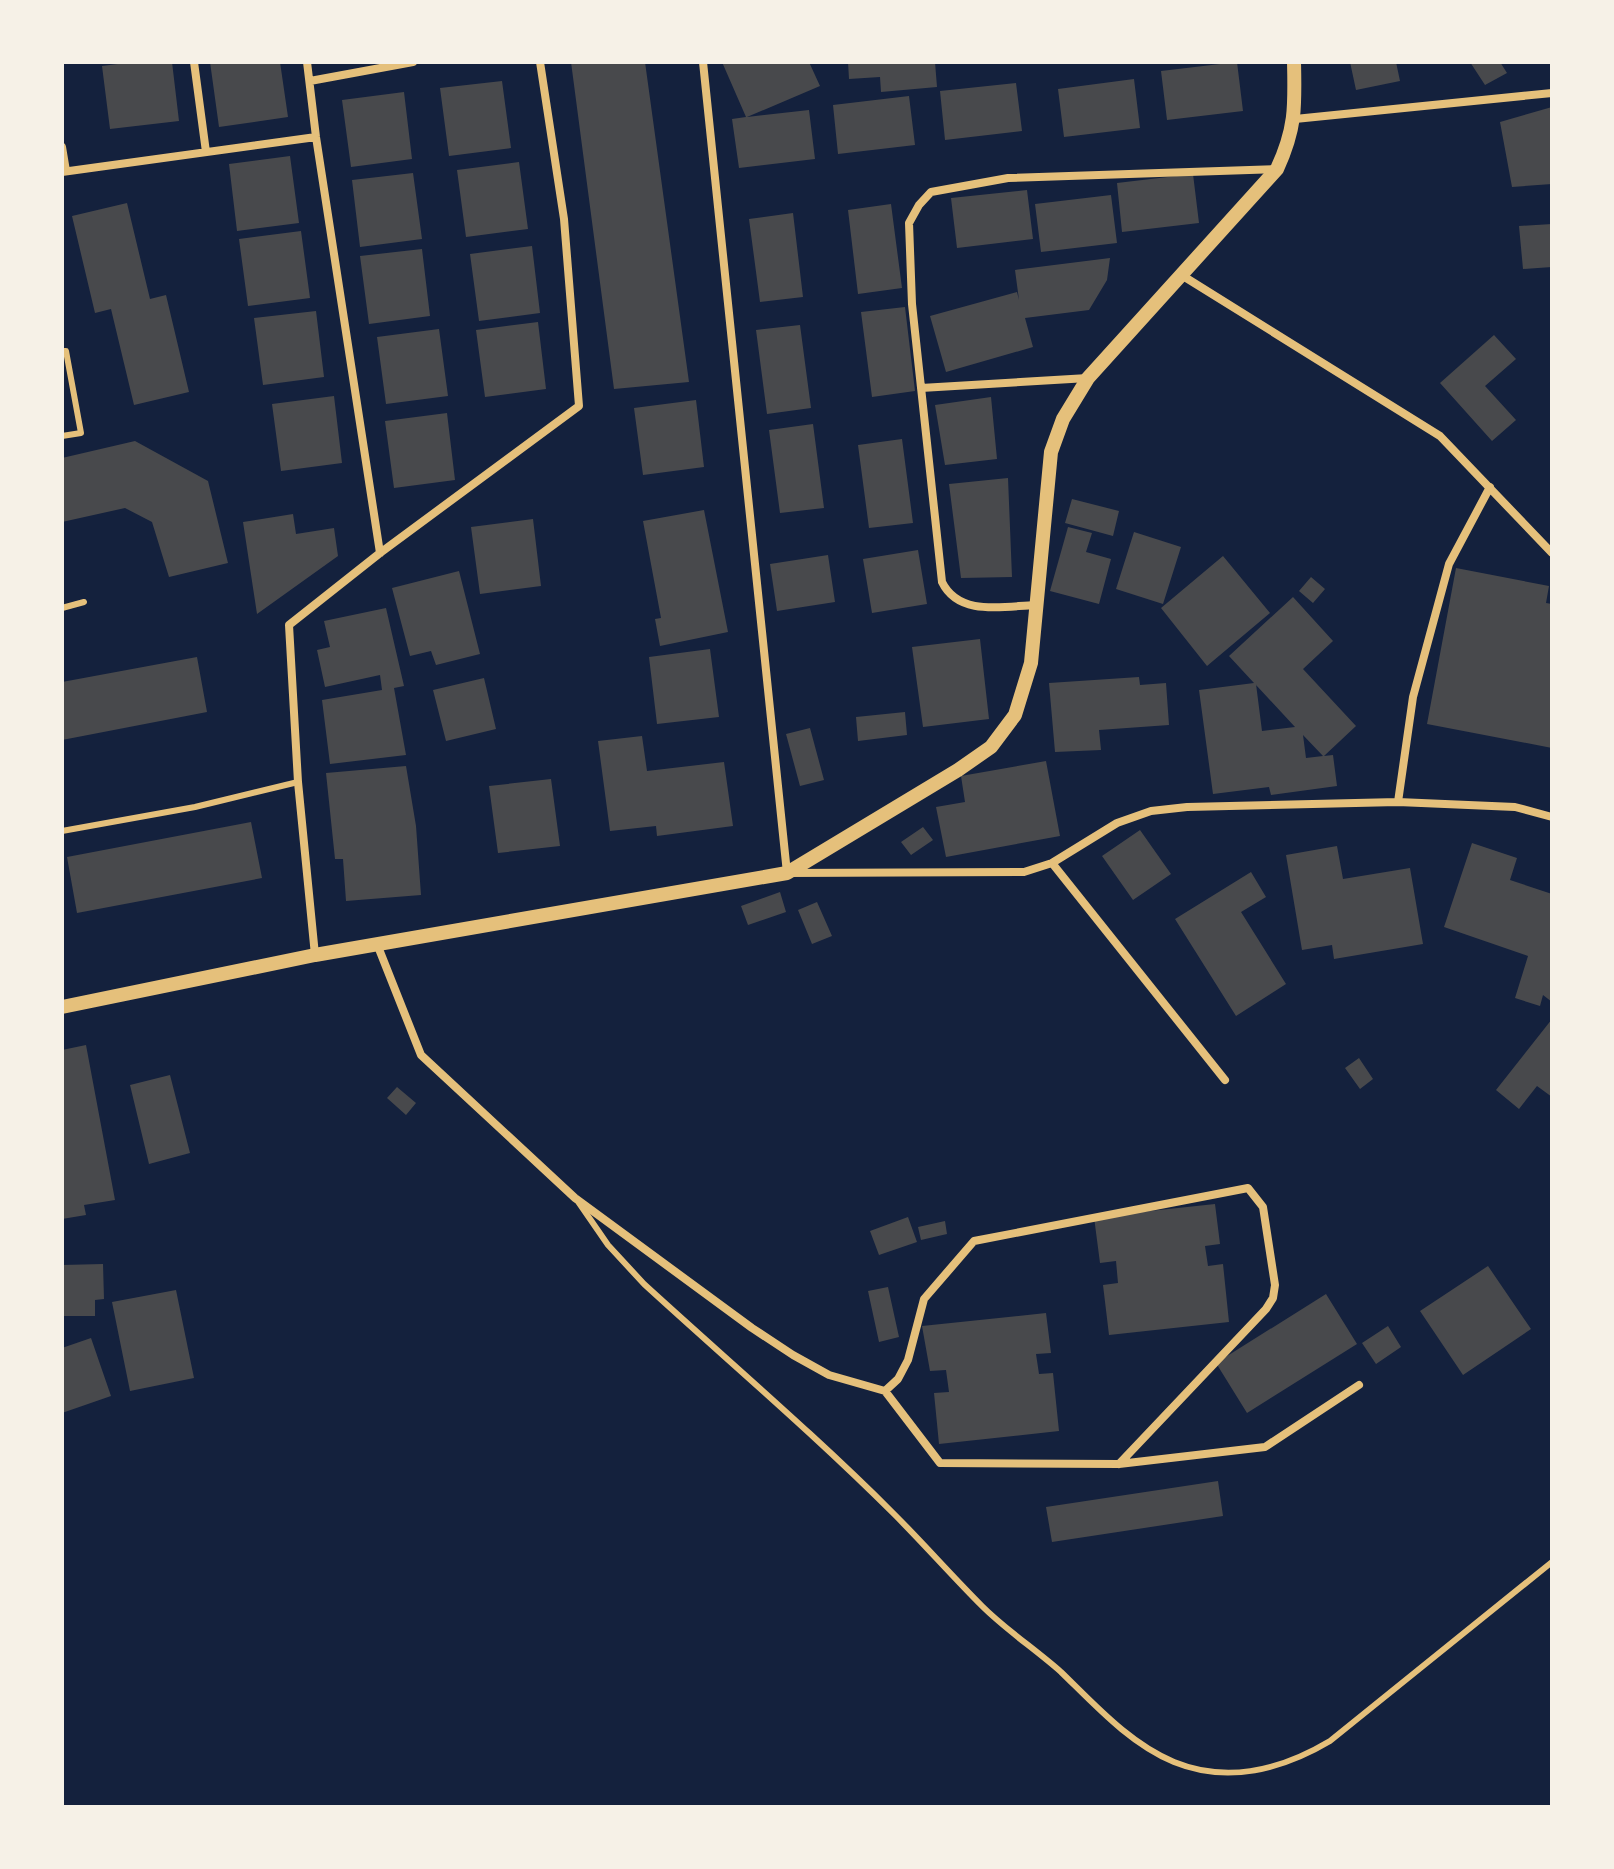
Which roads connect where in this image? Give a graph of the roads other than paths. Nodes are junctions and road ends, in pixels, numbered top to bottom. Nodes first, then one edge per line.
1 (194, 62) edge
2 (307, 62) edge
3 (413, 62) edge
4 (540, 62) edge
5 (703, 62) edge
6 (1294, 62) edge
7 (310, 81) junction
8 (1552, 93) edge
9 (1295, 119) junction
10 (316, 137) junction
11 (62, 147) edge
12 (206, 152) junction
13 (1277, 169) junction
14 (64, 172) edge
15 (1183, 276) junction
16 (62, 351) edge
17 (1088, 378) junction
18 (921, 388) junction
19 (62, 436) edge
20 (1490, 487) junction
21 (380, 553) junction
22 (1552, 553) edge
23 (84, 602) dead end
24 (1036, 605) junction
25 (62, 608) edge
26 (298, 782) junction
27 (1398, 802) junction
28 (1552, 817) edge
29 (62, 831) edge
30 (1052, 863) junction
31 (787, 873) junction
32 (377, 944) junction
33 (315, 955) junction
34 (62, 1007) edge
35 (1225, 1080) dead end
36 (575, 1198) junction
37 (1359, 1385) dead end
38 (885, 1391) junction
39 (1119, 1464) junction
40 (1552, 1562) edge

1 - 12 street
2 - 7 street
3 - 7 street
4 - 21 street
5 - 31 street
6 - 9 street
7 - 10 street
8 - 9 street
9 - 13 street
10 - 12 street
10 - 21 street
11 - 14 street
12 - 14 street
13 - 15 street
13 - 18 street
15 - 17 street
15 - 20 street
16 - 19 lane
17 - 18 street
17 - 24 street
18 - 24 street
20 - 22 street
20 - 27 street
21 - 26 street
23 - 25 lane
24 - 31 street
26 - 29 lane
26 - 33 street
27 - 28 street
27 - 30 street
30 - 31 street
30 - 35 street
31 - 32 street
32 - 33 street
32 - 36 street
33 - 34 street
36 - 38 street
36 - 40 lane
37 - 39 street
38 - 39 street
38 - 39 street

